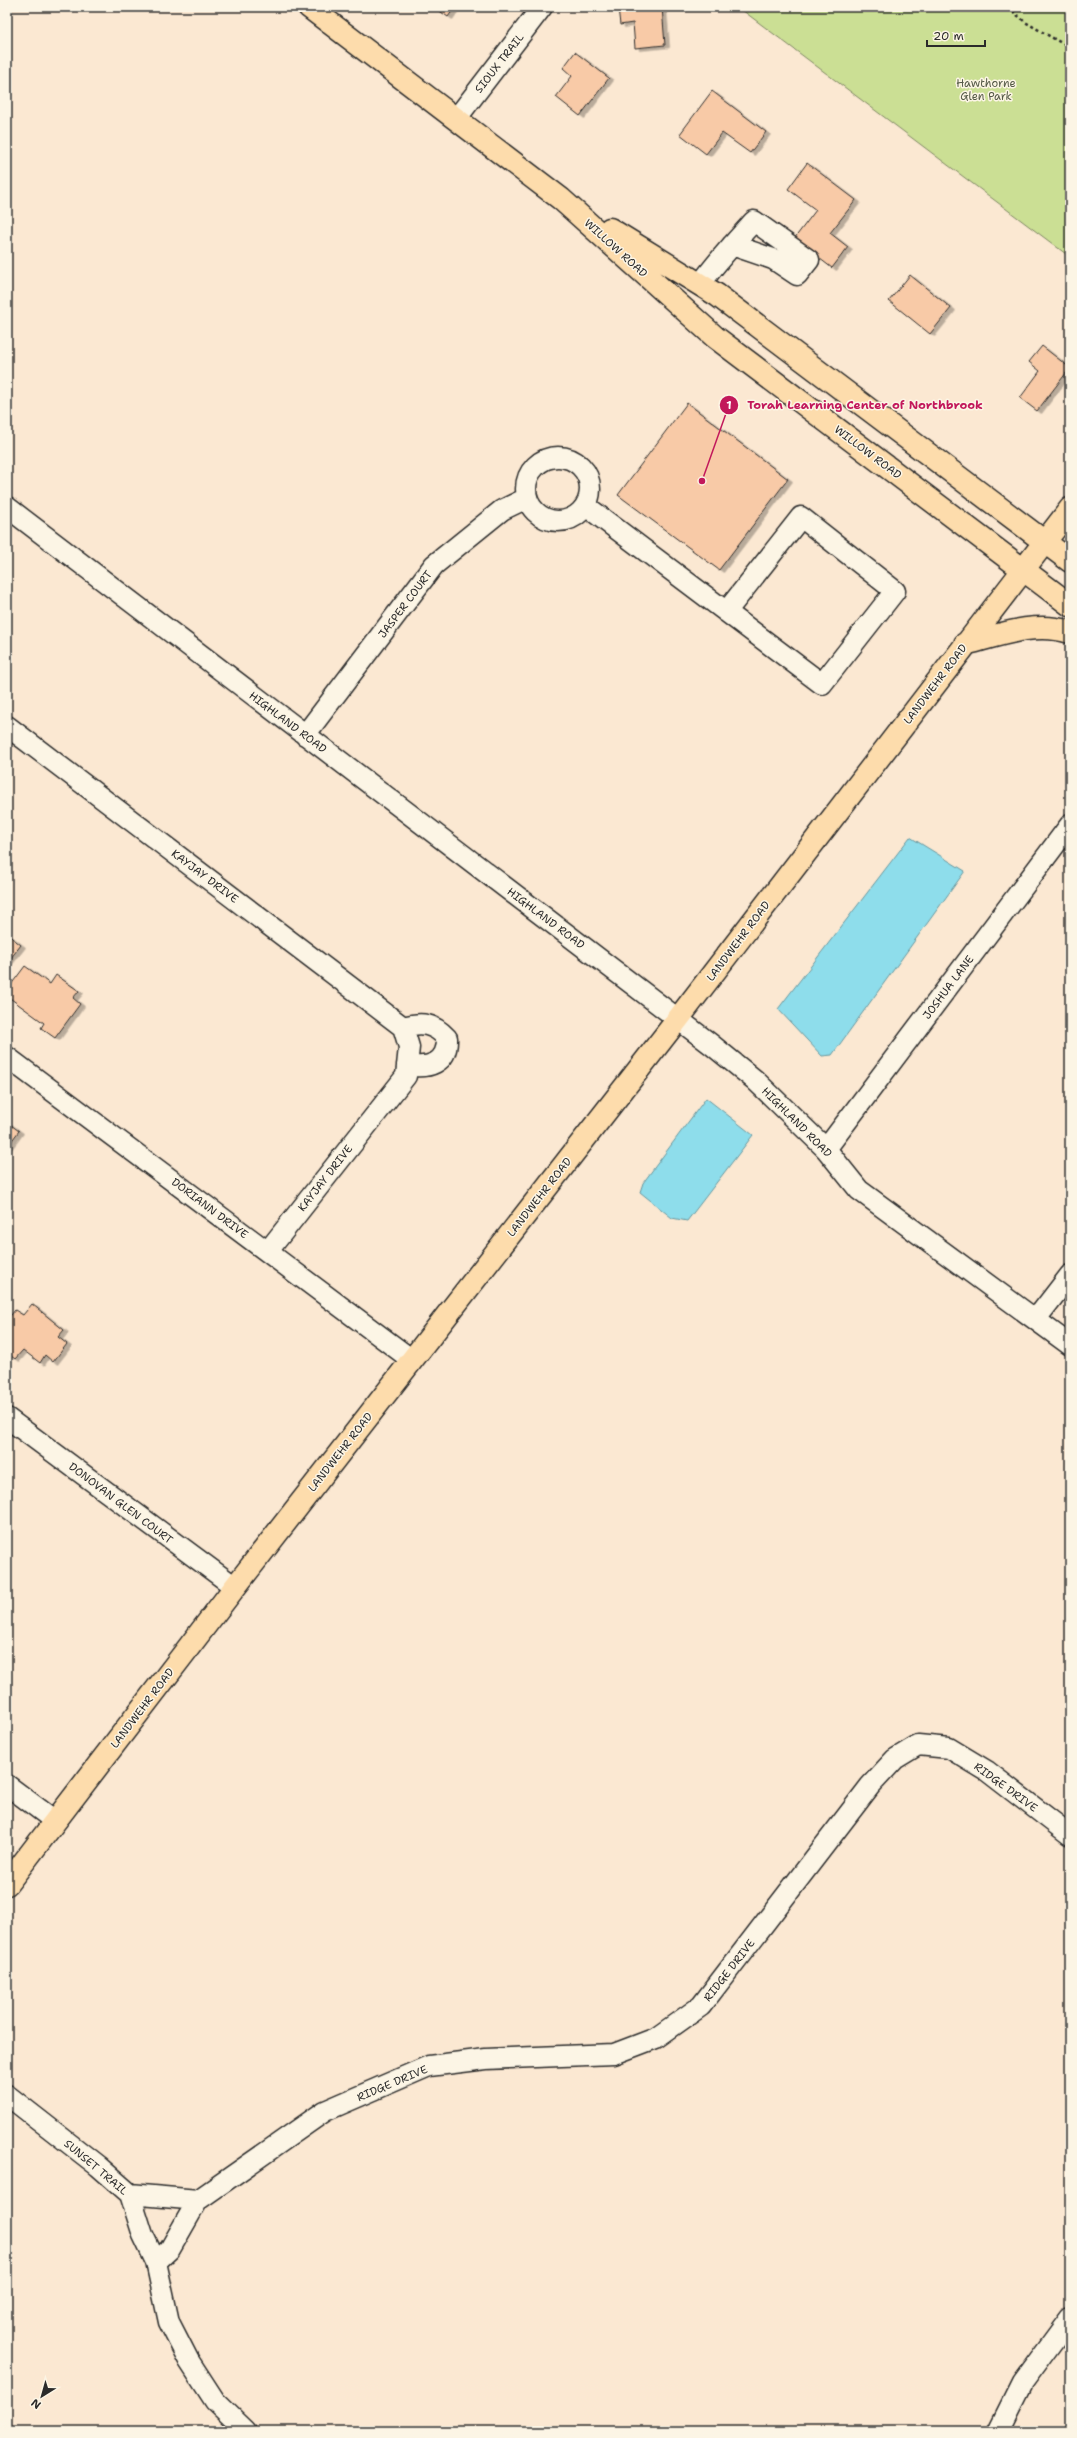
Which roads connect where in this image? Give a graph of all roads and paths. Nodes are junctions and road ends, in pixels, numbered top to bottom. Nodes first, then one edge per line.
1 (309, 7) edge
2 (542, 7) edge
3 (1008, 7) edge
4 (1070, 48) edge
5 (456, 119) junction
6 (561, 199) junction
7 (732, 245) dead end
8 (700, 285) junction
9 (527, 498) junction
10 (586, 506) junction
11 (7, 507) edge
12 (1070, 509) edge
13 (1044, 542) junction
14 (1070, 561) edge
15 (1023, 569) junction
16 (1070, 605) edge
17 (726, 612) junction
18 (1070, 632) edge
19 (965, 644) junction
20 (7, 726) edge
21 (305, 734) junction
22 (1070, 825) edge
23 (678, 1019) junction
24 (403, 1027) junction
25 (7, 1057) edge
26 (407, 1066) junction
27 (826, 1149) junction
28 (268, 1251) junction
29 (1070, 1275) edge
30 (1036, 1319) junction
31 (1070, 1345) edge
32 (412, 1360) junction
33 (7, 1418) edge
34 (235, 1587) junction
35 (7, 1785) edge
36 (56, 1821) junction
37 (1070, 1835) edge
38 (7, 1884) edge
39 (7, 2096) edge
40 (130, 2194) junction
41 (198, 2200) junction
42 (156, 2262) junction
43 (1070, 2318) edge
44 (246, 2431) edge
45 (998, 2431) edge

1 - 5 main road, WILLOW ROAD
2 - 5 street, SIOUX TRAIL
3 - 4 path
5 - 6 main road, WILLOW ROAD
6 - 8 main road, WILLOW ROAD
6 - 15 main road, WILLOW ROAD
7 - 8 street
8 - 13 main road, WILLOW ROAD
9 - 10 street
9 - 10 street
9 - 21 street, JASPER COURT
10 - 17 street
11 - 21 street, HIGHLAND ROAD
12 - 13 main road, LANDWEHR ROAD
13 - 14 main road, WILLOW ROAD
13 - 15 main road, LANDWEHR ROAD
15 - 16 main road, WILLOW ROAD
15 - 19 main road, LANDWEHR ROAD
17 - 17 street
18 - 19 main road
19 - 23 main road, LANDWEHR ROAD
20 - 24 street, KAYJAY DRIVE
21 - 23 street, HIGHLAND ROAD
22 - 27 street, JOSHUA LANE
23 - 27 street, HIGHLAND ROAD
23 - 32 main road, LANDWEHR ROAD
24 - 26 street, KAYJAY DRIVE
24 - 26 street
25 - 28 street, DORIANN DRIVE
26 - 28 street, KAYJAY DRIVE
27 - 30 street, HIGHLAND ROAD
28 - 32 street, DORIANN DRIVE
29 - 30 street
30 - 31 street, HIGHLAND ROAD
32 - 34 main road, LANDWEHR ROAD
33 - 34 street, DONOVAN GLEN COURT
34 - 36 main road, LANDWEHR ROAD
35 - 36 street
36 - 38 main road, LANDWEHR ROAD
37 - 41 street, RIDGE DRIVE
39 - 40 street, SUNSET TRAIL
40 - 41 street
40 - 42 street, SUNSET TRAIL
41 - 42 street
42 - 44 street, SUNSET TRAIL
43 - 45 street

